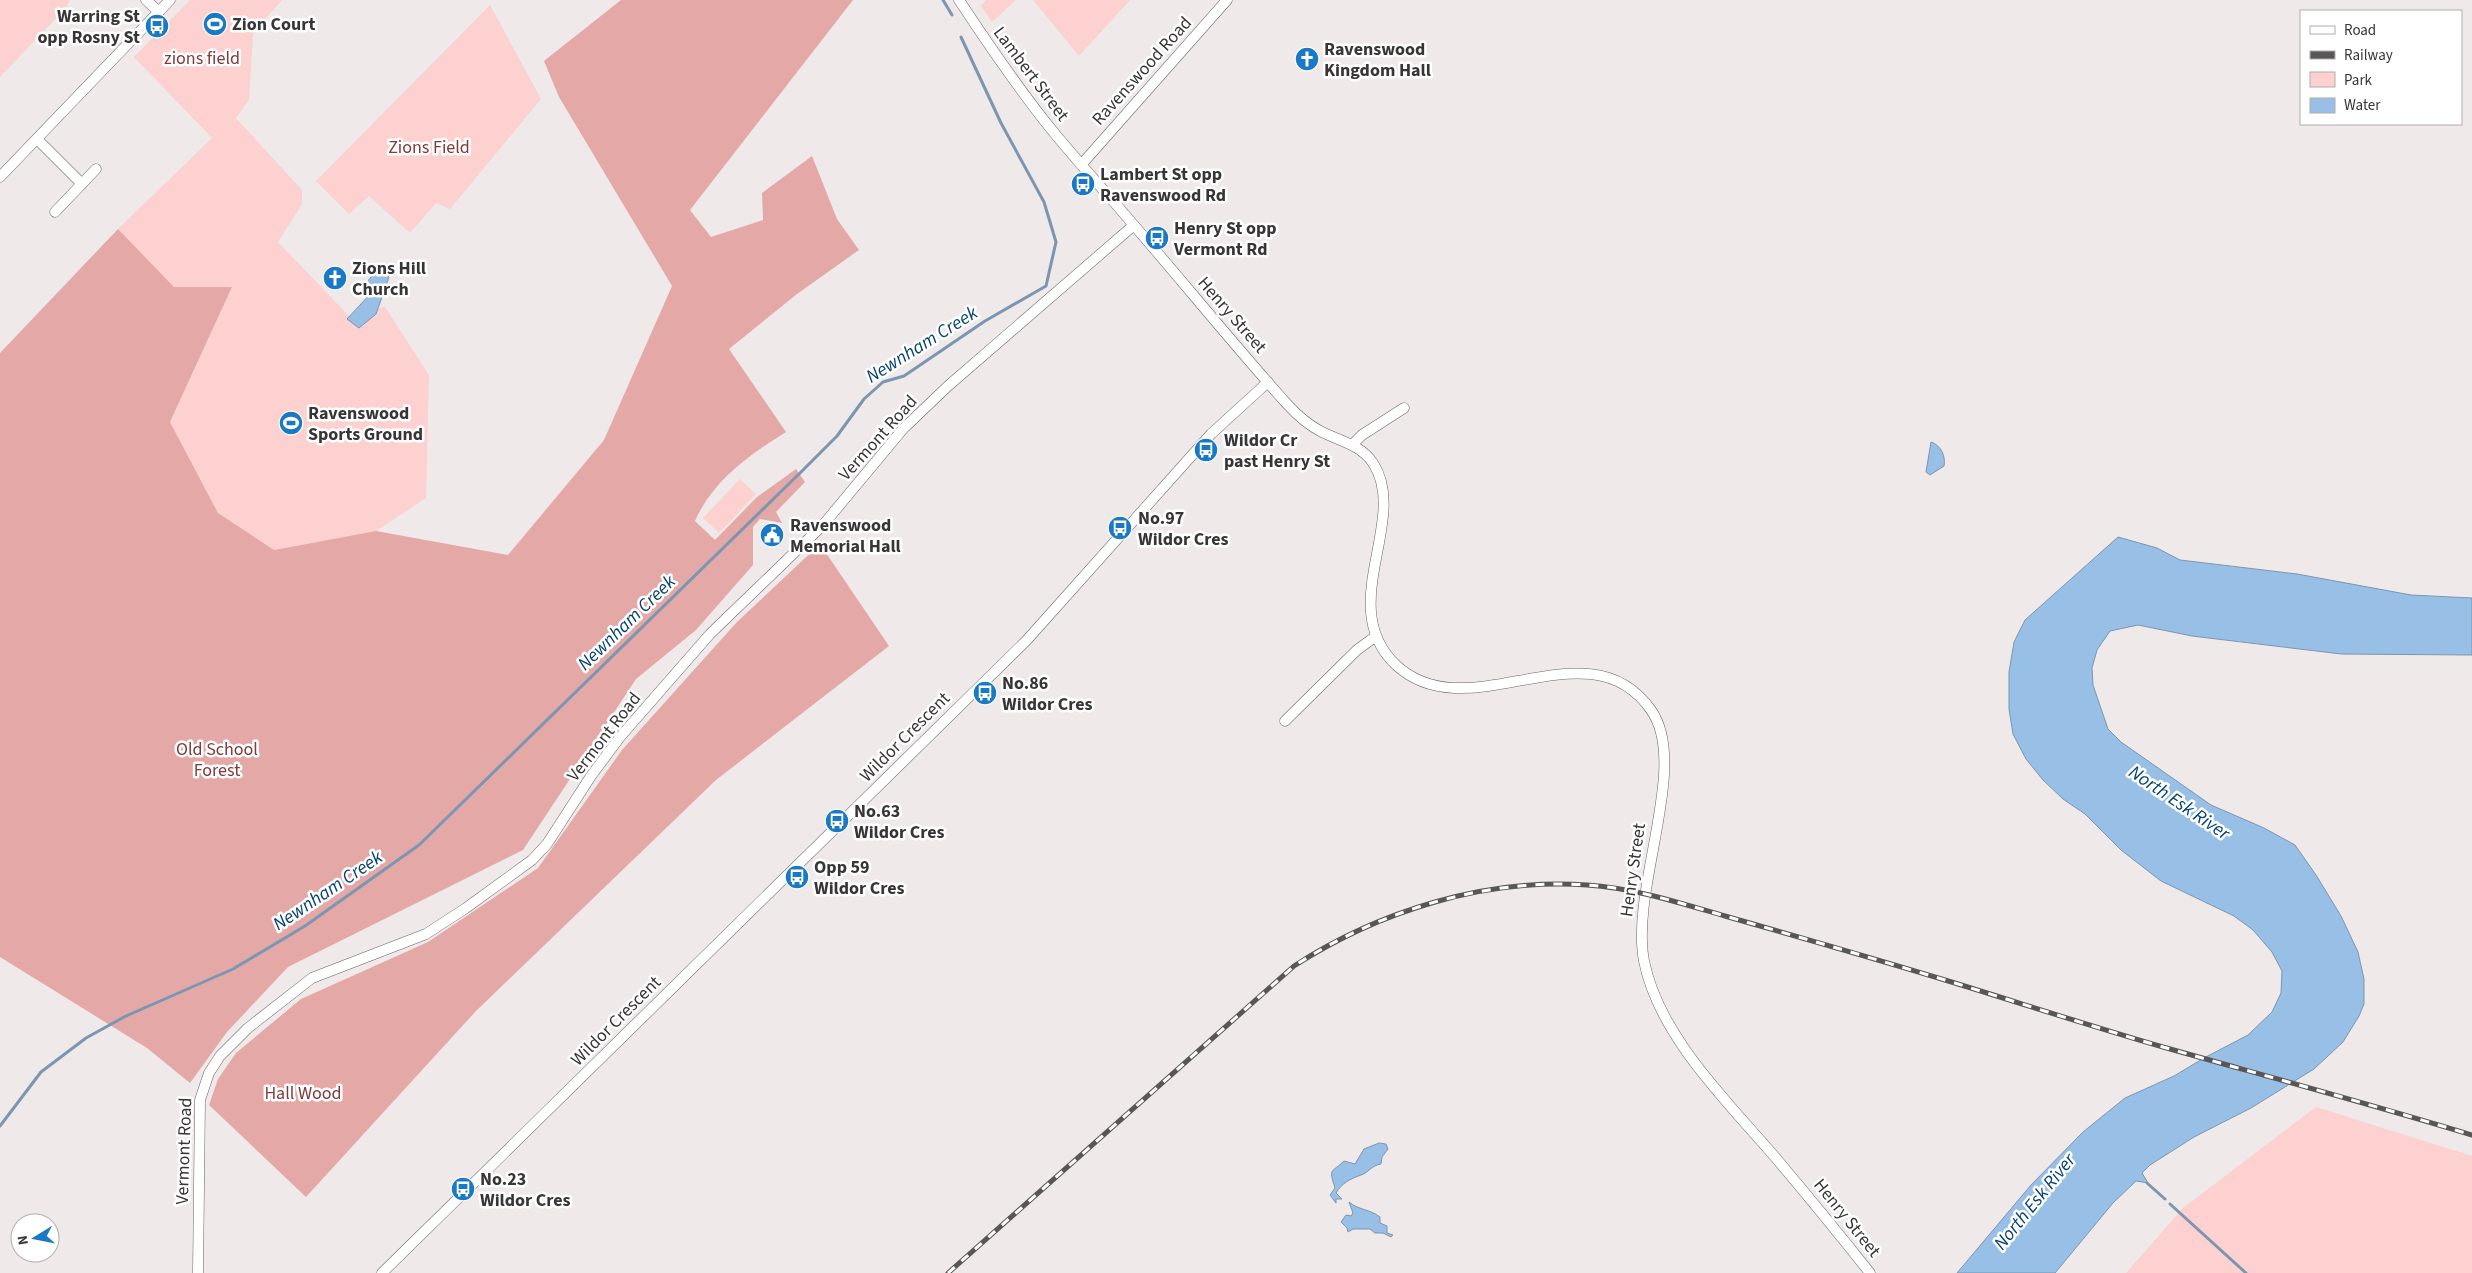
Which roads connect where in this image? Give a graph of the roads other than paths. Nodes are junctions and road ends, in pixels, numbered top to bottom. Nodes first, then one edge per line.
1 (146, 0) edge
2 (170, 0) edge
3 (959, 0) edge
4 (1227, 0) edge
5 (158, 12) junction
6 (37, 139) junction
7 (1081, 164) junction
8 (96, 170) dead end
9 (0, 177) edge
10 (82, 184) junction
11 (55, 212) dead end
12 (1134, 225) junction
13 (1268, 382) junction
14 (1404, 408) dead end
15 (1353, 444) junction
16 (1376, 636) junction
17 (1285, 720) dead end
18 (198, 1273) edge
19 (382, 1273) edge
20 (1870, 1273) edge

1 - 5 street
2 - 5 street
3 - 7 street, Lambert Street
4 - 7 street, Ravenswood Road
5 - 6 street
6 - 9 street
6 - 10 street
7 - 12 street, Henry Street
8 - 10 street
10 - 11 street
12 - 13 street, Henry Street
12 - 18 street, Vermont Road
13 - 15 street, Henry Street
13 - 19 street, Wildor Crescent
14 - 15 street
15 - 16 street, Henry Street
16 - 17 street
16 - 20 street, Henry Street

